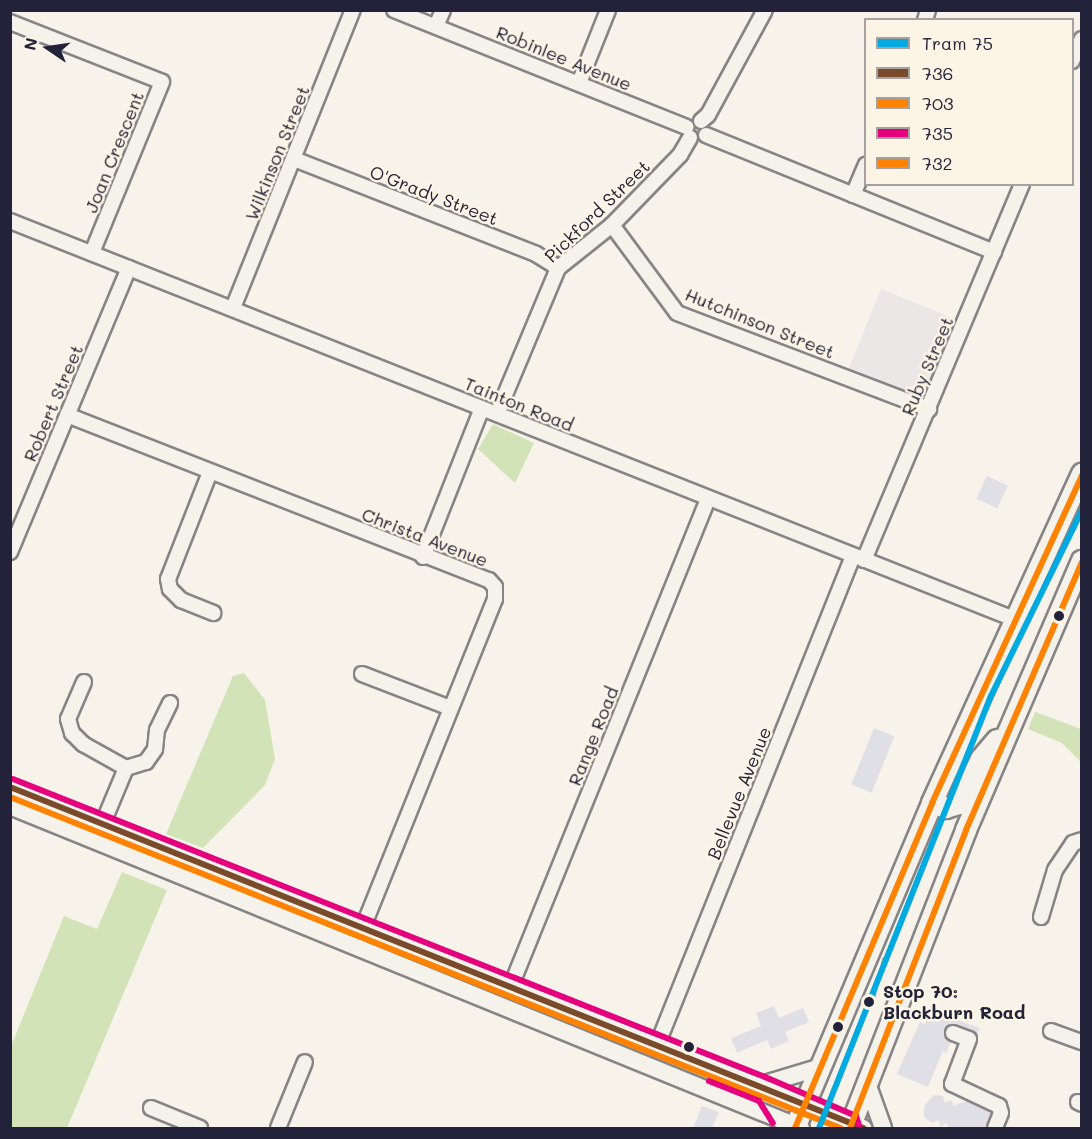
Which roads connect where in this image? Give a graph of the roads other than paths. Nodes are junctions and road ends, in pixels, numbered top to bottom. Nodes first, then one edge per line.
1 (353, 10) edge
2 (394, 10) edge
3 (443, 10) edge
4 (608, 10) edge
5 (765, 10) edge
6 (10, 22) edge
7 (436, 26) junction
8 (1082, 39) edge
9 (1074, 57) edge
10 (579, 82) junction
11 (700, 121) junction
12 (689, 133) junction
13 (706, 135) junction
14 (294, 159) junction
15 (864, 170) edge
16 (1021, 186) edge
17 (853, 195) junction
18 (10, 222) edge
19 (612, 225) junction
20 (994, 252) junction
21 (92, 253) junction
22 (129, 268) junction
23 (558, 268) junction
24 (233, 308) junction
25 (482, 408) junction
26 (929, 410) junction
27 (497, 414) junction
28 (67, 415) junction
29 (210, 472) junction
30 (1082, 474) edge
31 (708, 499) junction
32 (10, 552) edge
33 (423, 557) junction
34 (858, 558) junction
35 (1082, 561) edge
36 (214, 613) dead end
37 (1014, 619) junction
38 (362, 674) dead end
39 (84, 682) dead end
40 (170, 703) dead end
41 (450, 708) junction
42 (1008, 729) junction
43 (126, 768) junction
44 (12, 797) edge
45 (932, 803) junction
46 (103, 823) junction
47 (1082, 840) edge
48 (1041, 917) dead end
49 (363, 928) junction
50 (356, 945) junction
51 (511, 986) junction
52 (1051, 1031) dead end
53 (952, 1033) dead end
54 (1082, 1042) edge
55 (658, 1043) junction
56 (305, 1062) dead end
57 (821, 1067) junction
58 (867, 1083) junction
59 (761, 1084) junction
60 (806, 1104) junction
61 (151, 1108) dead end
62 (754, 1108) junction
63 (855, 1127) edge
64 (200, 1128) edge
65 (278, 1128) edge
66 (765, 1128) edge
67 (798, 1128) edge
68 (883, 1128) edge
69 (995, 1128) edge

1 - 14 street, Wilkinson Street
2 - 7 street, Robinlee Avenue
3 - 7 street
4 - 10 street
5 - 11 street
6 - 21 street, Joan Crescent
7 - 10 street, Robinlee Avenue
8 - 9 street
10 - 12 street, Robinlee Avenue
11 - 12 street
11 - 13 street
12 - 13 street
12 - 19 street, Pickford Street
13 - 17 street
14 - 23 street, O'Grady Street
14 - 24 street, Wilkinson Street
15 - 17 street
16 - 20 street, Ruby Street
17 - 20 street
18 - 21 street, Tainton Road
19 - 23 street, Pickford Street
19 - 26 street, Hutchinson Street
20 - 26 street, Ruby Street
21 - 22 street, Tainton Road
22 - 24 street, Tainton Road
22 - 28 street, Robert Street
23 - 27 street, Pickford Street
24 - 25 street, Tainton Road
25 - 27 street, Tainton Road
25 - 33 street
26 - 34 street, Ruby Street
27 - 31 street, Tainton Road
28 - 29 street, Christa Avenue
28 - 32 street, Robert Street
29 - 33 street, Christa Avenue
29 - 36 street
30 - 37 highway
31 - 34 street, Tainton Road
31 - 51 street, Range Road
33 - 41 street, Christa Avenue
34 - 37 street, Tainton Road
34 - 55 street, Bellevue Avenue
35 - 42 highway
37 - 45 highway
38 - 41 street
39 - 43 street
40 - 43 street
41 - 49 street, Christa Avenue
42 - 45 highway
42 - 58 highway
43 - 46 street
44 - 46 main road
44 - 50 main road
45 - 57 highway
46 - 49 main road
47 - 48 street
49 - 50 main road
49 - 51 main road
50 - 62 main road
51 - 55 main road
52 - 54 street
53 - 69 street
55 - 59 main road
56 - 65 street
57 - 59 main road
57 - 60 highway
58 - 63 highway
58 - 68 main road
59 - 60 main road
60 - 63 main road
60 - 67 highway
61 - 64 street
62 - 66 main road
62 - 67 main road

